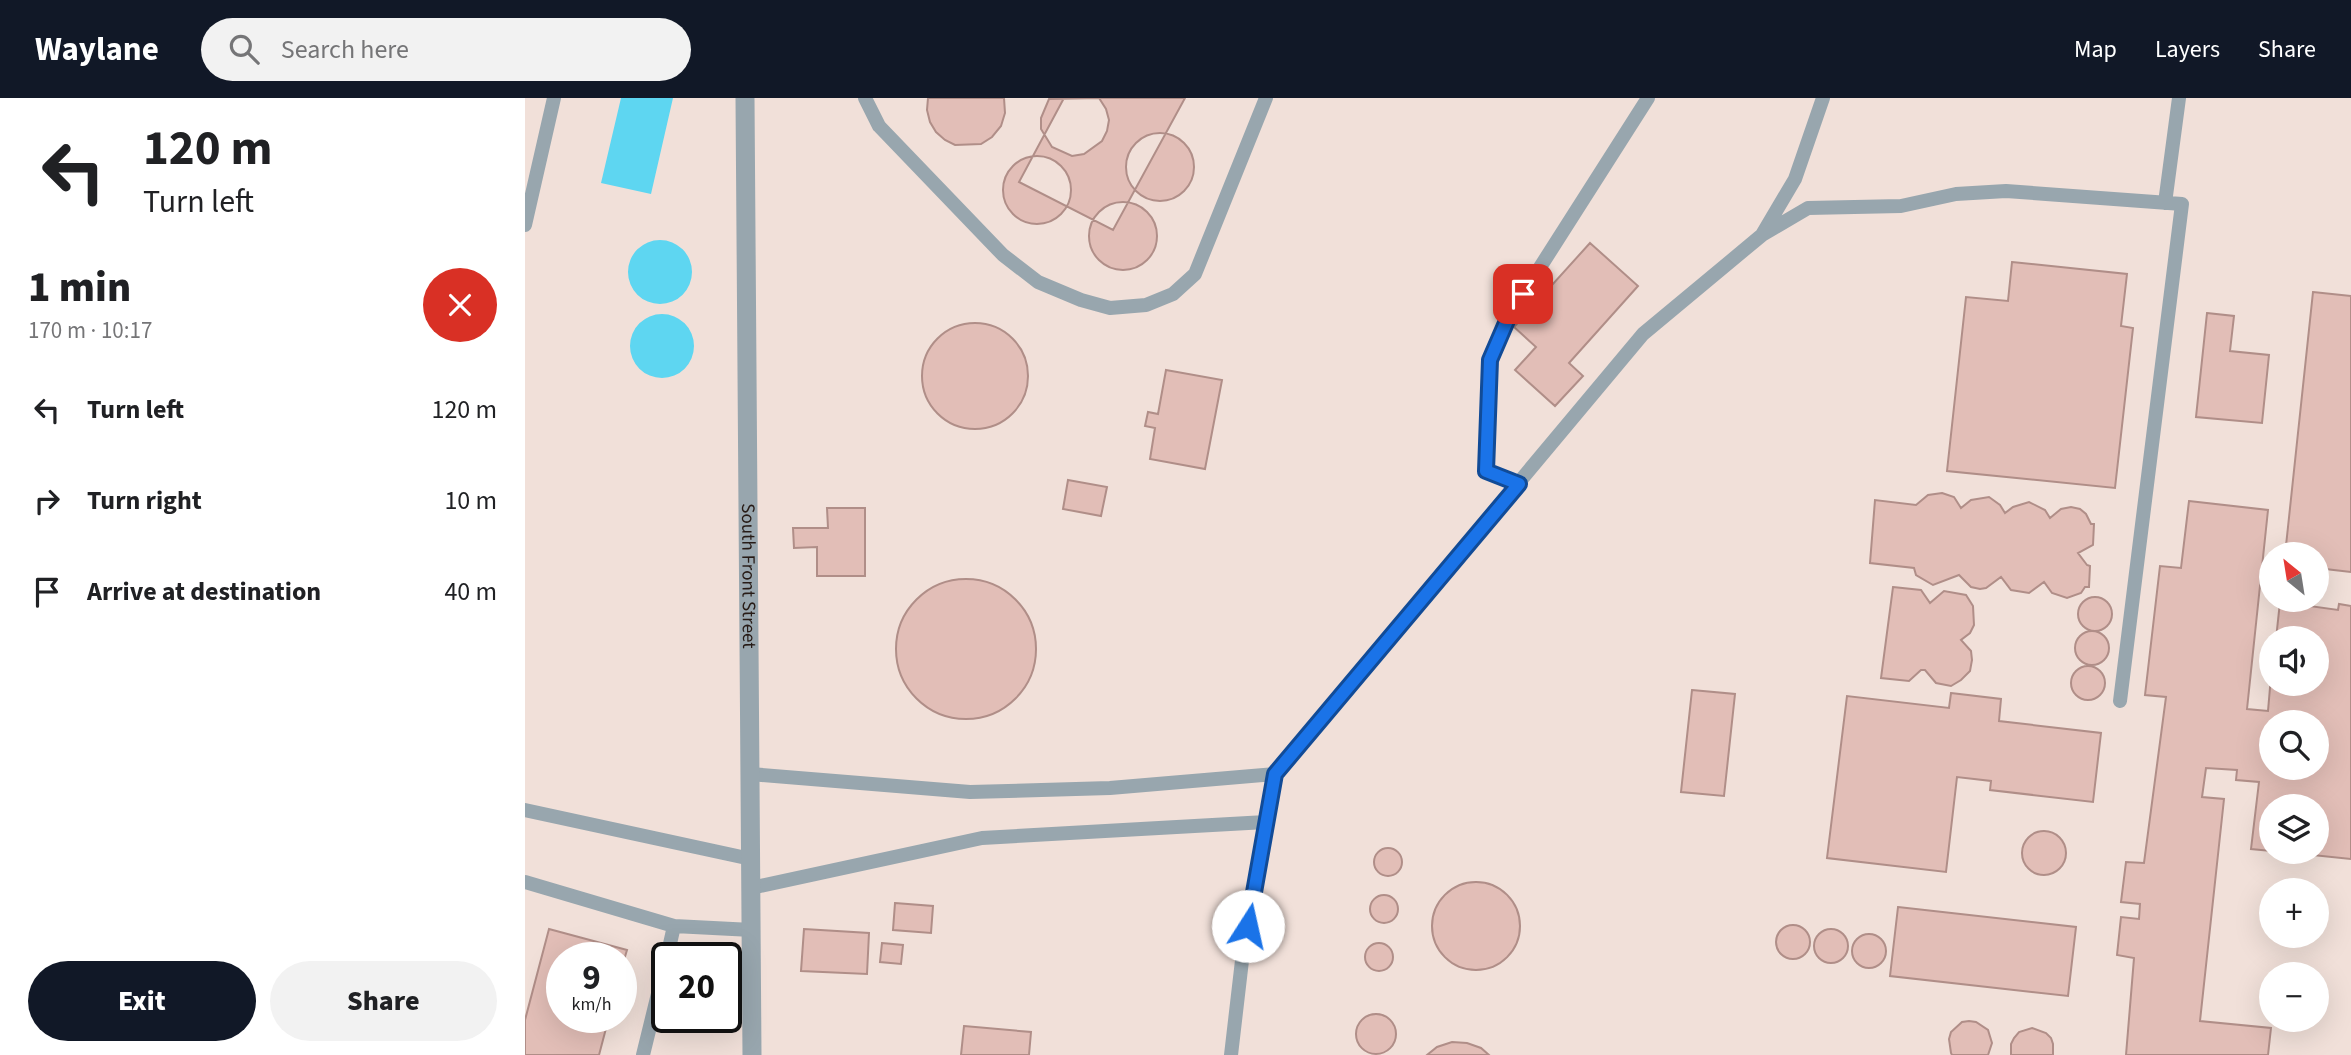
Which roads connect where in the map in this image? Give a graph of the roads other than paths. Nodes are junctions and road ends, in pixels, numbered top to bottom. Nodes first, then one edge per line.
1 (554, 98) edge
2 (745, 98) edge
3 (865, 98) edge
4 (1266, 98) edge
5 (1648, 98) edge
6 (1823, 98) edge
7 (2179, 98) edge
8 (2165, 203) junction
9 (525, 225) edge
10 (1762, 234) junction
11 (1519, 484) junction
12 (2120, 701) dead end
13 (1275, 774) junction
14 (750, 775) junction
15 (525, 810) edge
16 (1266, 822) junction
17 (751, 859) junction
18 (525, 882) edge
19 (751, 888) junction
20 (674, 926) junction
21 (752, 930) junction
22 (670, 942) edge
23 (651, 1022) edge
24 (643, 1055) edge
25 (752, 1055) edge
26 (1231, 1055) edge

1 - 9 lane
2 - 14 street, South Front Street
3 - 4 lane
5 - 11 lane
6 - 10 lane
7 - 8 lane
8 - 10 lane
8 - 12 lane
10 - 11 lane
11 - 13 lane
13 - 14 lane
13 - 16 lane
14 - 17 street, South Front Street
15 - 17 lane
16 - 19 lane
16 - 26 lane
17 - 19 street, South Front Street
18 - 20 lane
19 - 21 street, South Front Street
20 - 21 lane
20 - 22 lane
21 - 25 street, South Front Street
23 - 24 lane

